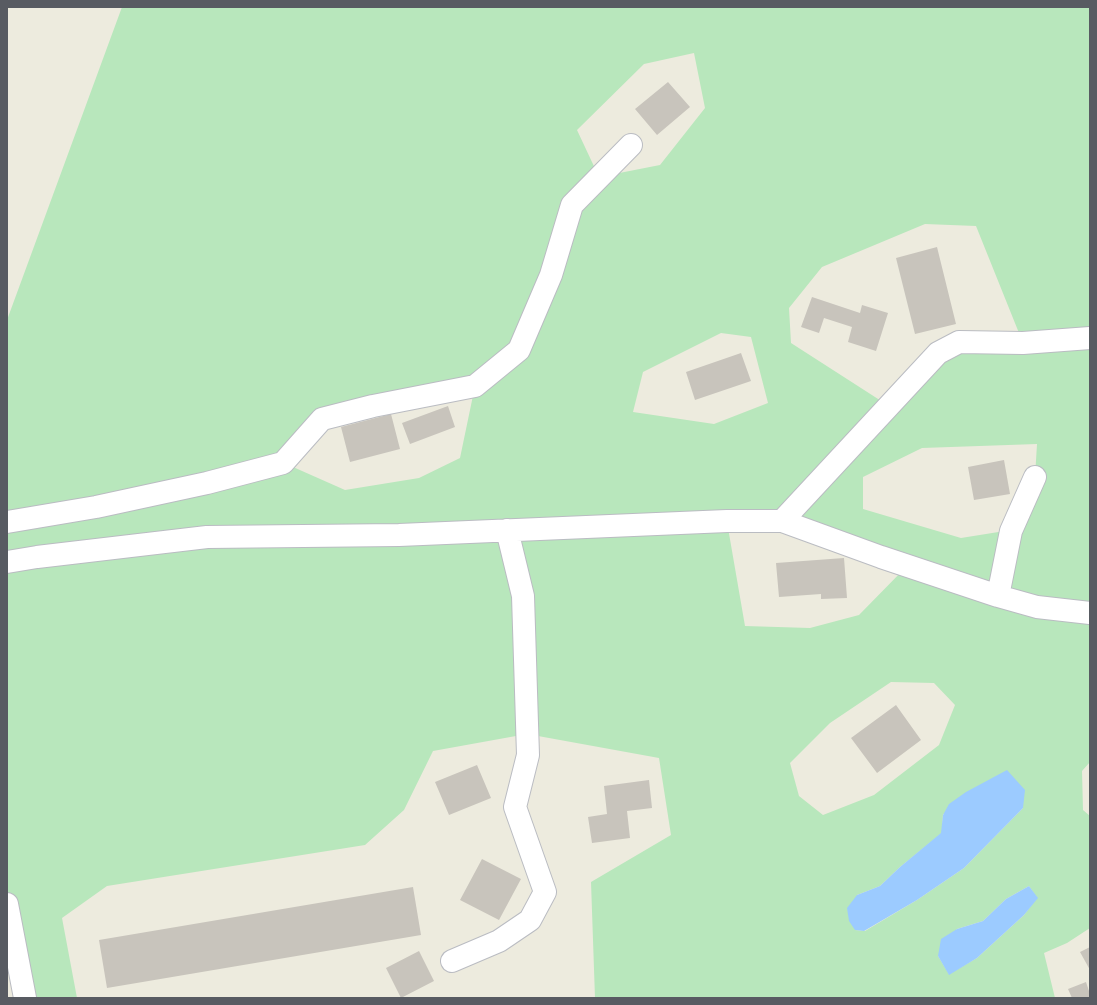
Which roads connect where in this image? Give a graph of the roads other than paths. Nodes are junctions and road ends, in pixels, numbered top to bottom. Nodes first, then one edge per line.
1 (632, 145) dead end
2 (1090, 338) edge
3 (1034, 477) dead end
4 (782, 520) junction
5 (7, 522) edge
6 (507, 530) junction
7 (7, 562) edge
8 (998, 596) junction
9 (1090, 613) edge
10 (7, 904) edge
11 (452, 961) dead end
12 (25, 998) edge

1 - 5 street
2 - 4 street
3 - 8 street
4 - 6 street
4 - 8 street
6 - 7 street
6 - 11 street
8 - 9 street
10 - 12 street

